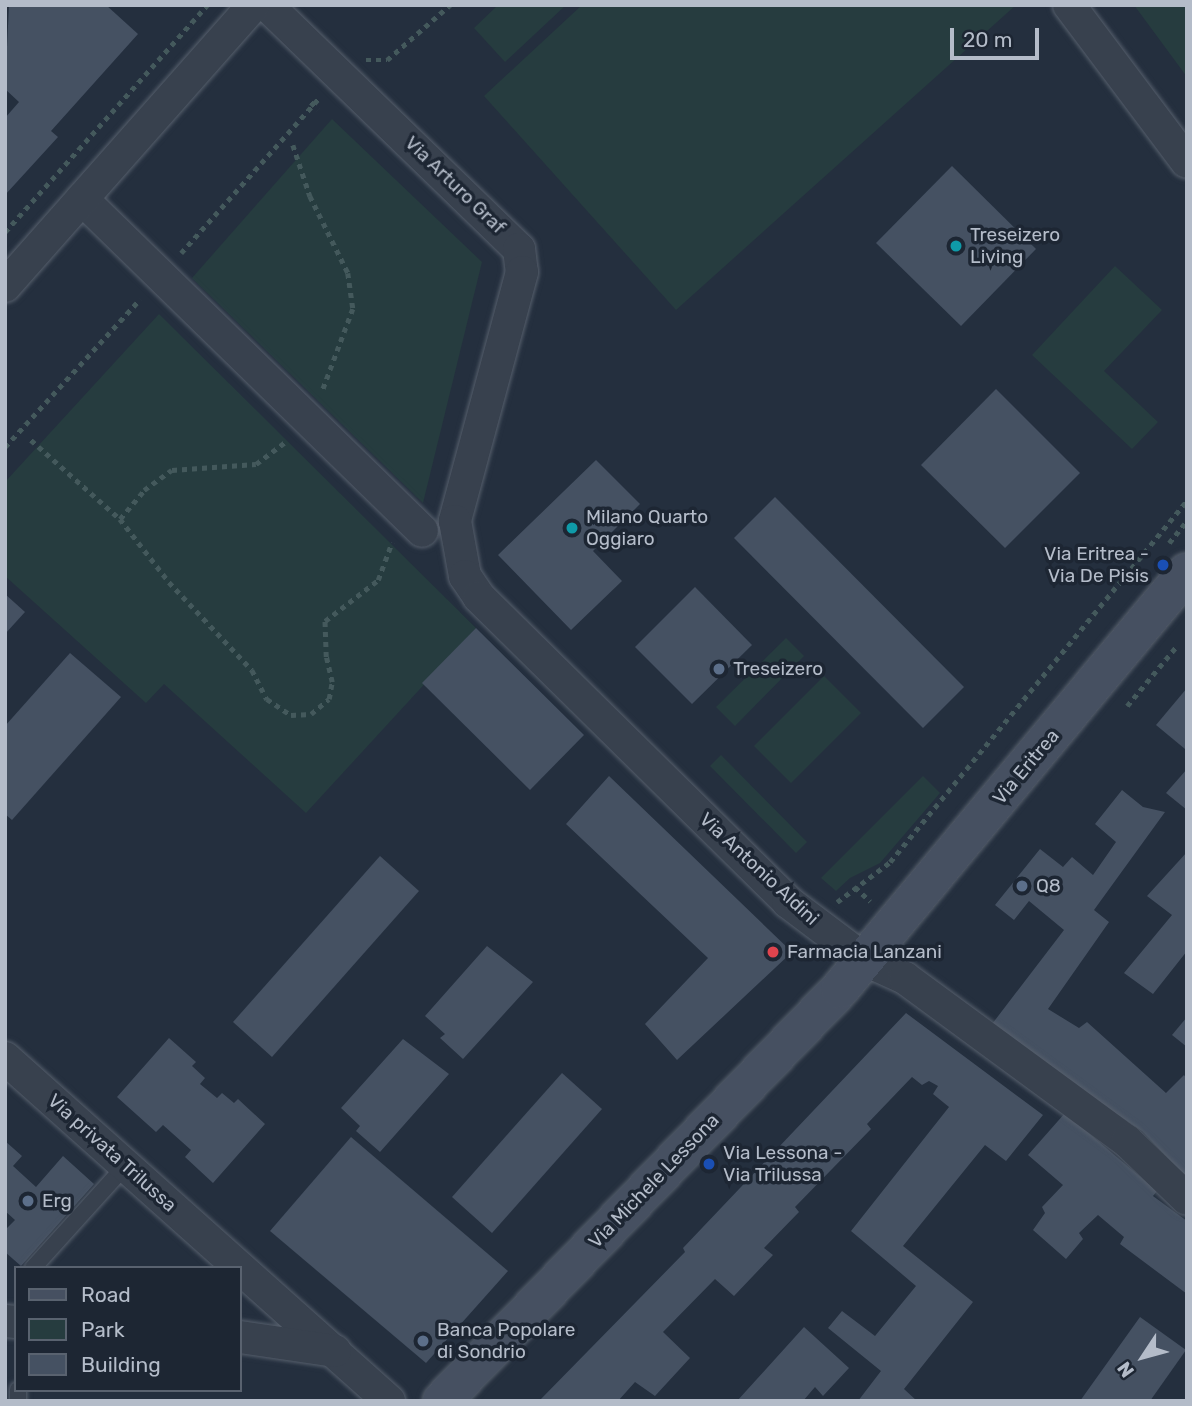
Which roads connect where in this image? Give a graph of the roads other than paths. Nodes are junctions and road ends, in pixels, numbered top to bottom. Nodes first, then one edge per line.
1 (254, 5) edge
2 (267, 5) edge
3 (1069, 5) edge
4 (1187, 162) edge
5 (82, 199) junction
6 (5, 286) edge
7 (422, 531) dead end
8 (1187, 572) edge
9 (465, 576) joint
10 (865, 960) junction
11 (5, 1058) edge
12 (126, 1165) junction
13 (1187, 1199) edge
14 (220, 1258) edge
15 (35, 1266) edge
16 (242, 1276) edge
17 (242, 1337) edge
18 (335, 1351) junction
19 (358, 1401) edge
20 (389, 1401) edge
21 (442, 1401) edge

1 - 5 street
2 - 9 street, Via Arturo Graf
3 - 4 street
5 - 6 street
5 - 7 street
8 - 10 street, Via Eritrea
9 - 10 street, Via Antonio Aldini
10 - 13 street, Via Antonio Aldini
10 - 21 street, Via Michele Lessona
11 - 12 street, Via privata Trilussa
12 - 14 street, Via privata Trilussa
12 - 15 lane
16 - 18 street, Via privata Trilussa
17 - 18 street
18 - 19 street
18 - 20 street, Via privata Trilussa

